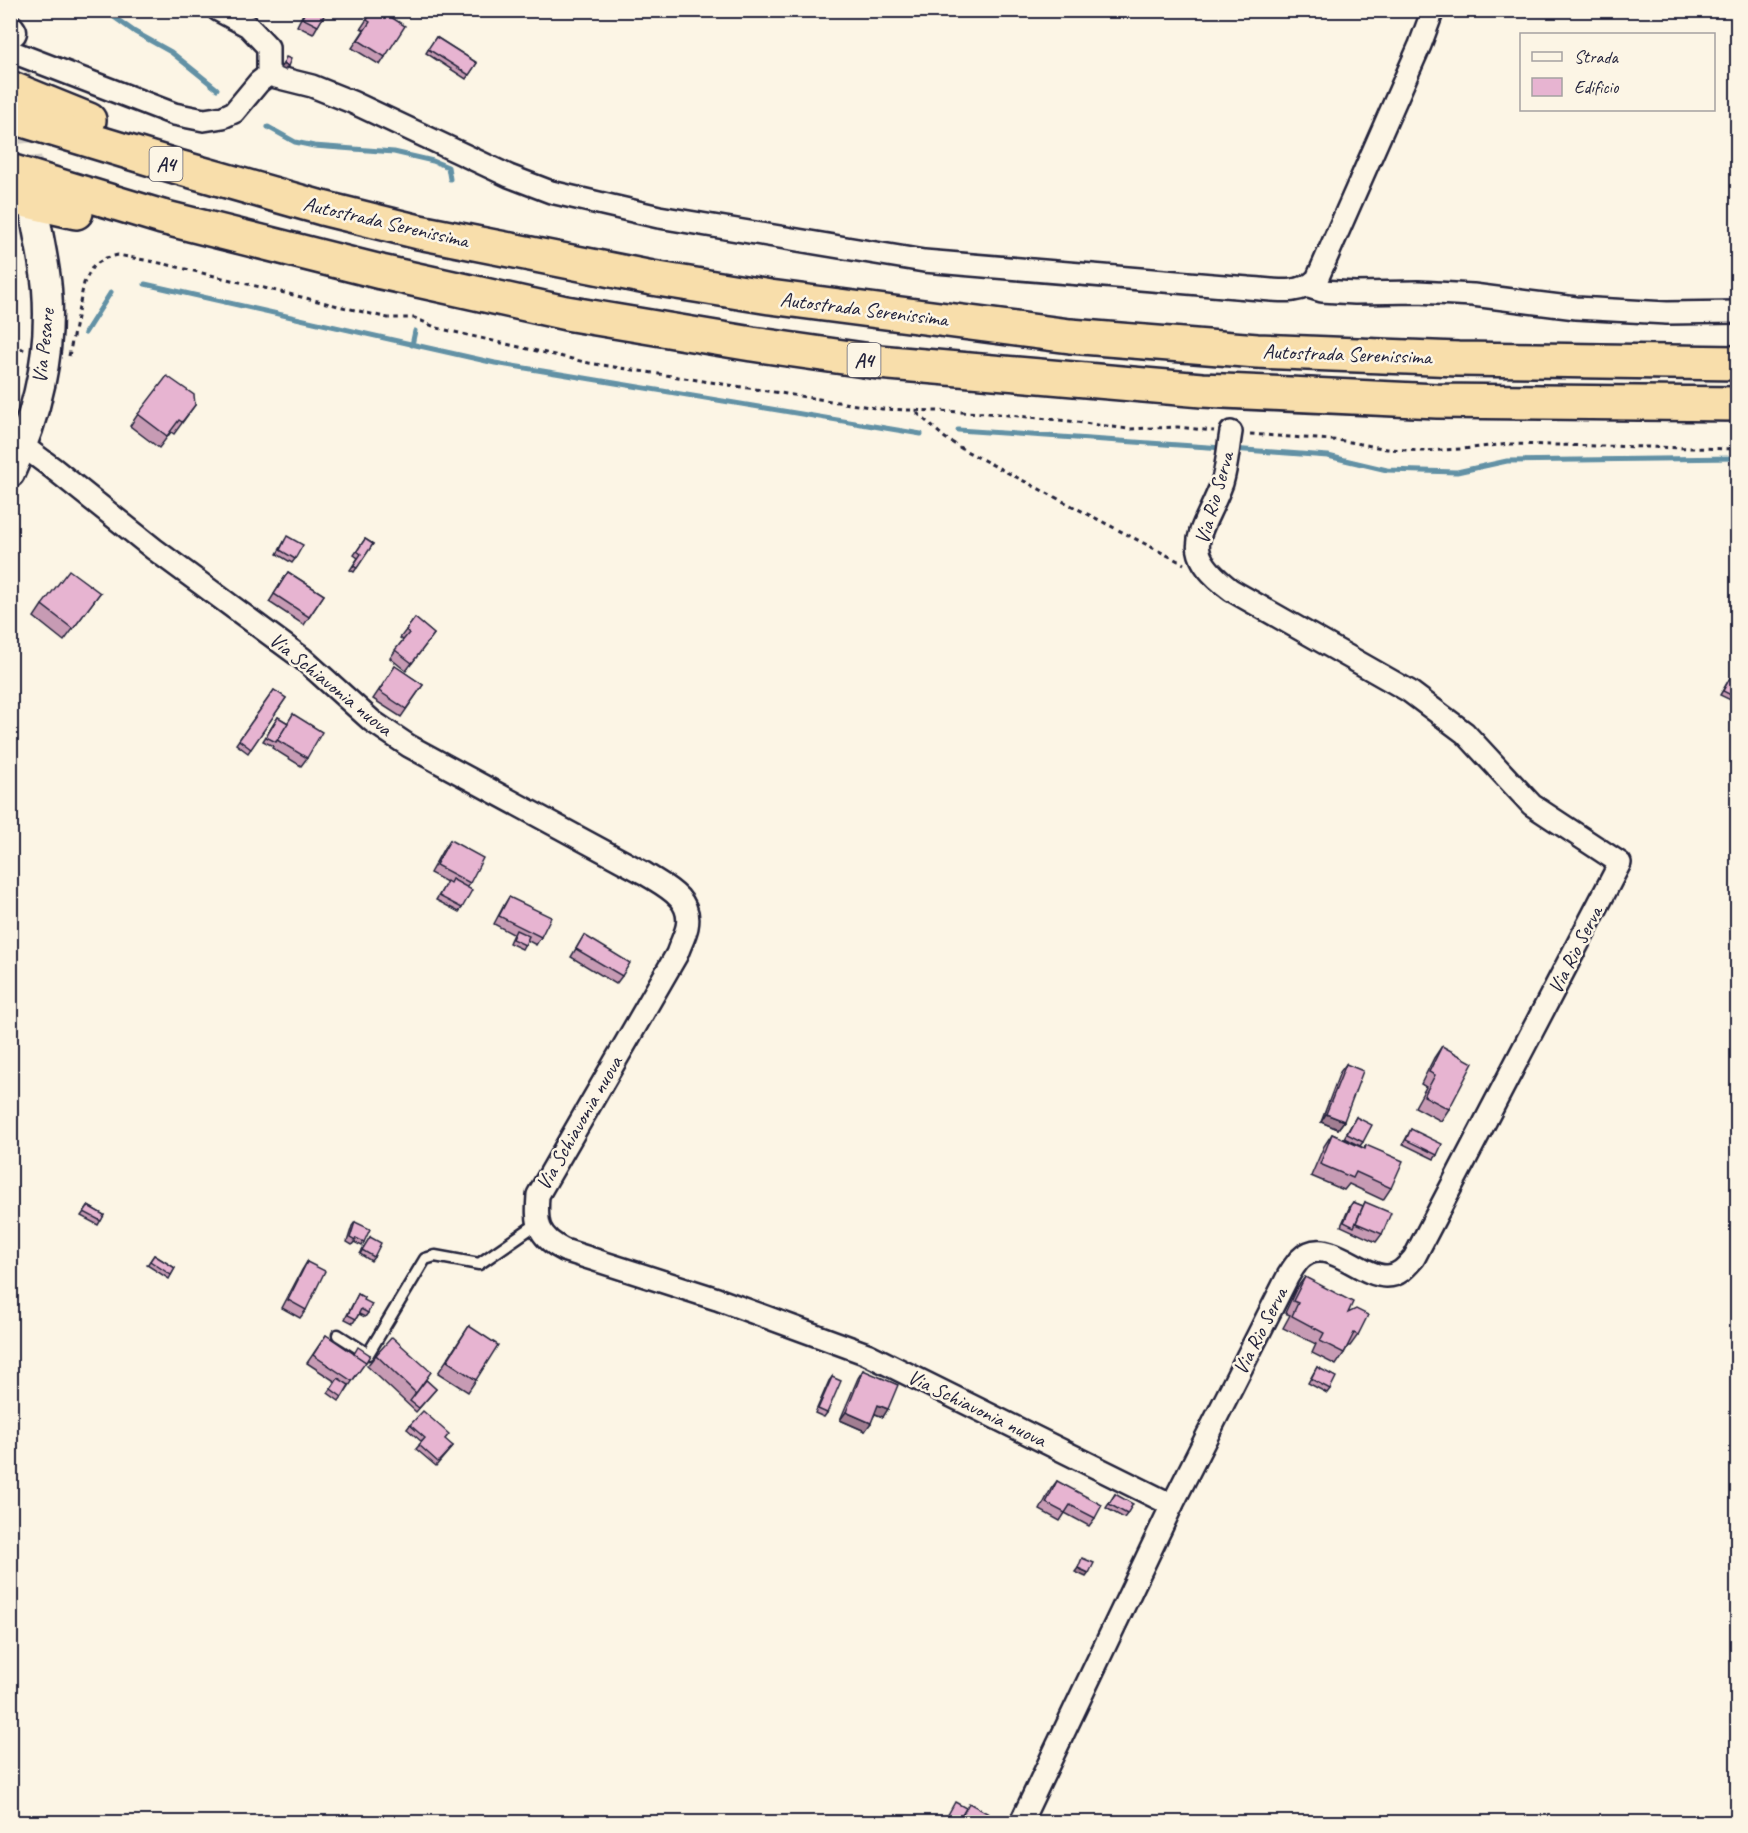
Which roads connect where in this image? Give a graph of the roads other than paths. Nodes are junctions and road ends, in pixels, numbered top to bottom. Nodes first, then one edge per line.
1 (218, 10) edge
2 (1433, 10) edge
3 (11, 37) edge
4 (268, 75) junction
5 (10, 88) edge
6 (10, 116) edge
7 (10, 171) edge
8 (23, 207) edge
9 (322, 208) junction
10 (381, 272) junction
11 (1309, 287) junction
12 (1737, 312) edge
13 (1737, 363) edge
14 (1737, 404) edge
15 (1229, 445) dead end
16 (23, 447) junction
17 (10, 473) edge
18 (538, 1223) junction
19 (338, 1335) dead end
20 (1172, 1505) junction
21 (1021, 1822) edge

1 - 4 street
2 - 11 street
3 - 4 street
4 - 11 street
5 - 9 highway
6 - 9 highway, Autostrada Serenissima / A4
7 - 10 highway, Autostrada Serenissima / A4
8 - 10 highway
8 - 16 street, Via Pesare
9 - 13 highway, Autostrada Serenissima / A4
10 - 14 highway, Autostrada Serenissima / A4
11 - 12 street
15 - 20 street, Via Rio Serva
16 - 17 street, Via Pesare
16 - 18 street, Via Schiavonia nuova
18 - 19 lane
18 - 20 street, Via Schiavonia nuova
20 - 21 street

